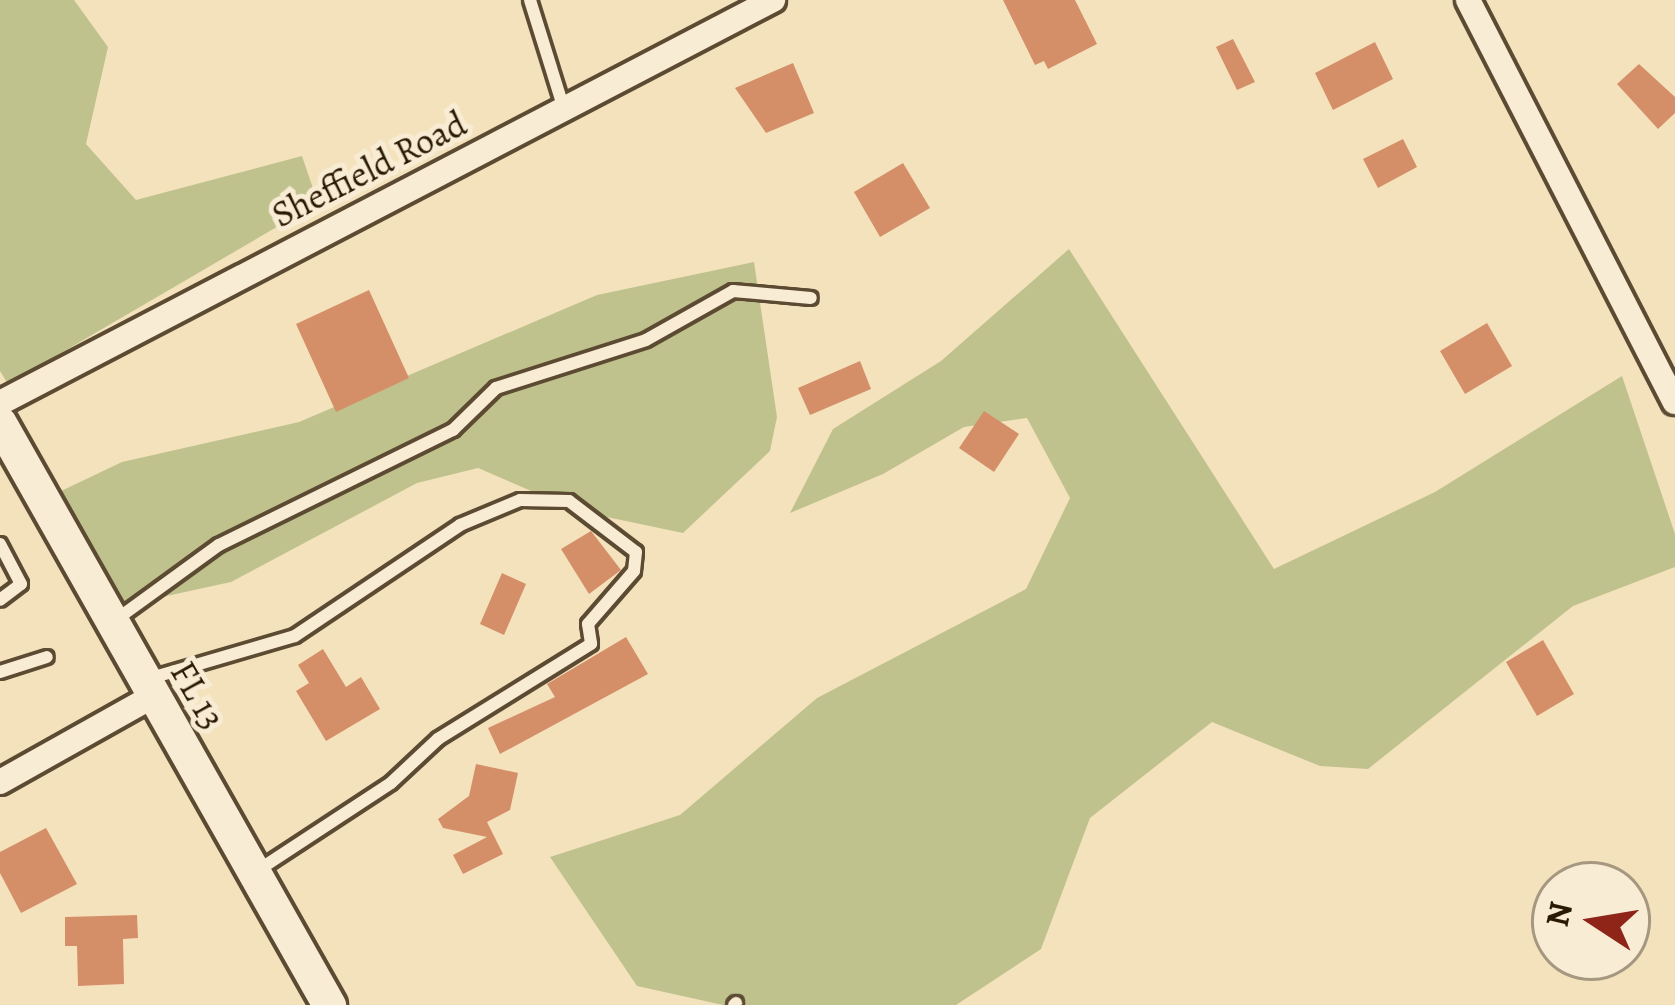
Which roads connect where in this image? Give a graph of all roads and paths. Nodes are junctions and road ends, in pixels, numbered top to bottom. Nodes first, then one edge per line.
1 (530, 0) edge
2 (772, 0) edge
3 (1468, 0) edge
4 (563, 109) junction
5 (811, 298) dead end
6 (1675, 402) edge
7 (0, 403) edge
8 (0, 424) edge
9 (0, 544) edge
10 (0, 600) edge
11 (111, 623) junction
12 (46, 657) dead end
13 (0, 672) edge
14 (149, 688) junction
15 (0, 782) edge
16 (256, 872) junction
17 (329, 1005) edge

1 - 4 lane
2 - 4 street, Sheffield Road
3 - 6 street
4 - 7 street, Sheffield Road
5 - 11 lane
8 - 11 main road, FL 13
9 - 10 lane
11 - 14 main road, FL 13
12 - 13 lane
14 - 15 street
14 - 16 main road, FL 13
14 - 16 lane
16 - 17 main road, FL 13

